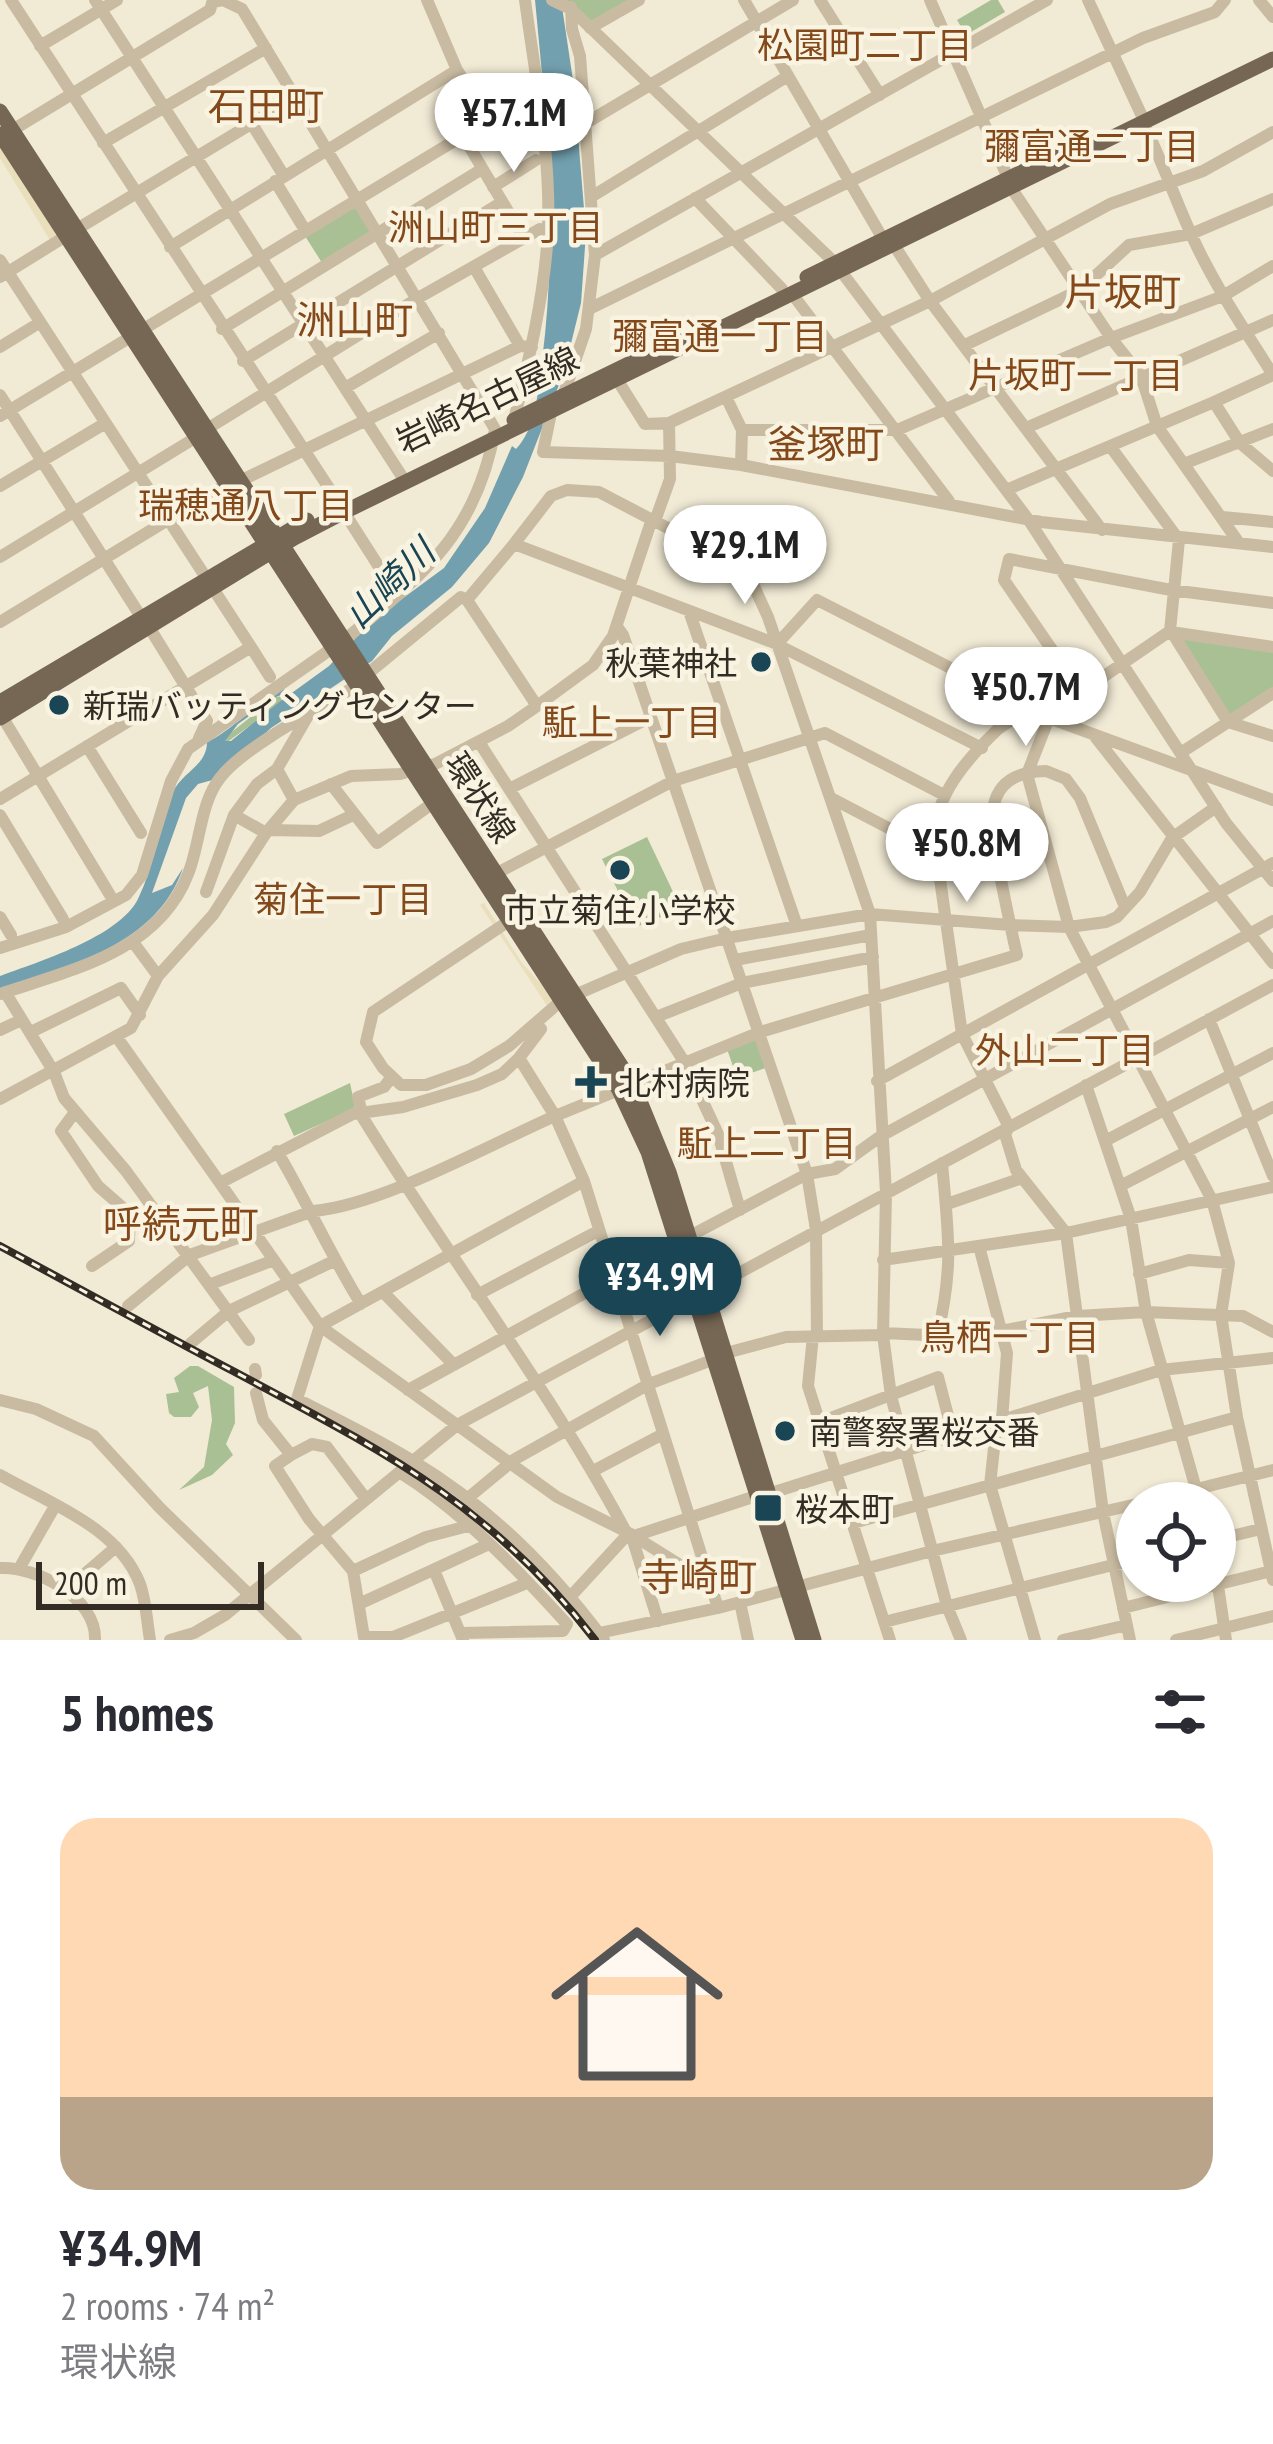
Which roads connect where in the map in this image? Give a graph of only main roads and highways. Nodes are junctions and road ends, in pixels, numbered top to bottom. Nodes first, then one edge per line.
1 (1273, 49) edge
2 (1273, 59) edge
3 (0, 111) edge
4 (1142, 119) junction
5 (4, 135) edge
6 (788, 292) junction
7 (494, 436) junction
8 (342, 508) junction
9 (275, 544) junction
10 (1, 712) edge
11 (419, 768) junction
12 (568, 999) junction
13 (792, 1587) junction
14 (802, 1640) edge
15 (814, 1640) edge

1 - 4 main road, 岩崎名古屋線
2 - 4 main road, 岩崎名古屋線
3 - 5 main road, 環状線
4 - 6 main road, 岩崎名古屋線
5 - 9 main road, 環状線
6 - 7 main road, 岩崎名古屋線
6 - 7 main road, 岩崎名古屋線, bridge
7 - 8 main road, 岩崎名古屋線
7 - 8 main road, 岩崎名古屋線
8 - 9 main road, 岩崎名古屋線
9 - 10 main road, 岩崎名古屋線
9 - 11 main road, 環状線
11 - 12 main road, 環状線
11 - 12 main road, 環状線
12 - 13 main road, 環状線
13 - 14 main road, 環状線
13 - 15 main road, 環状線

